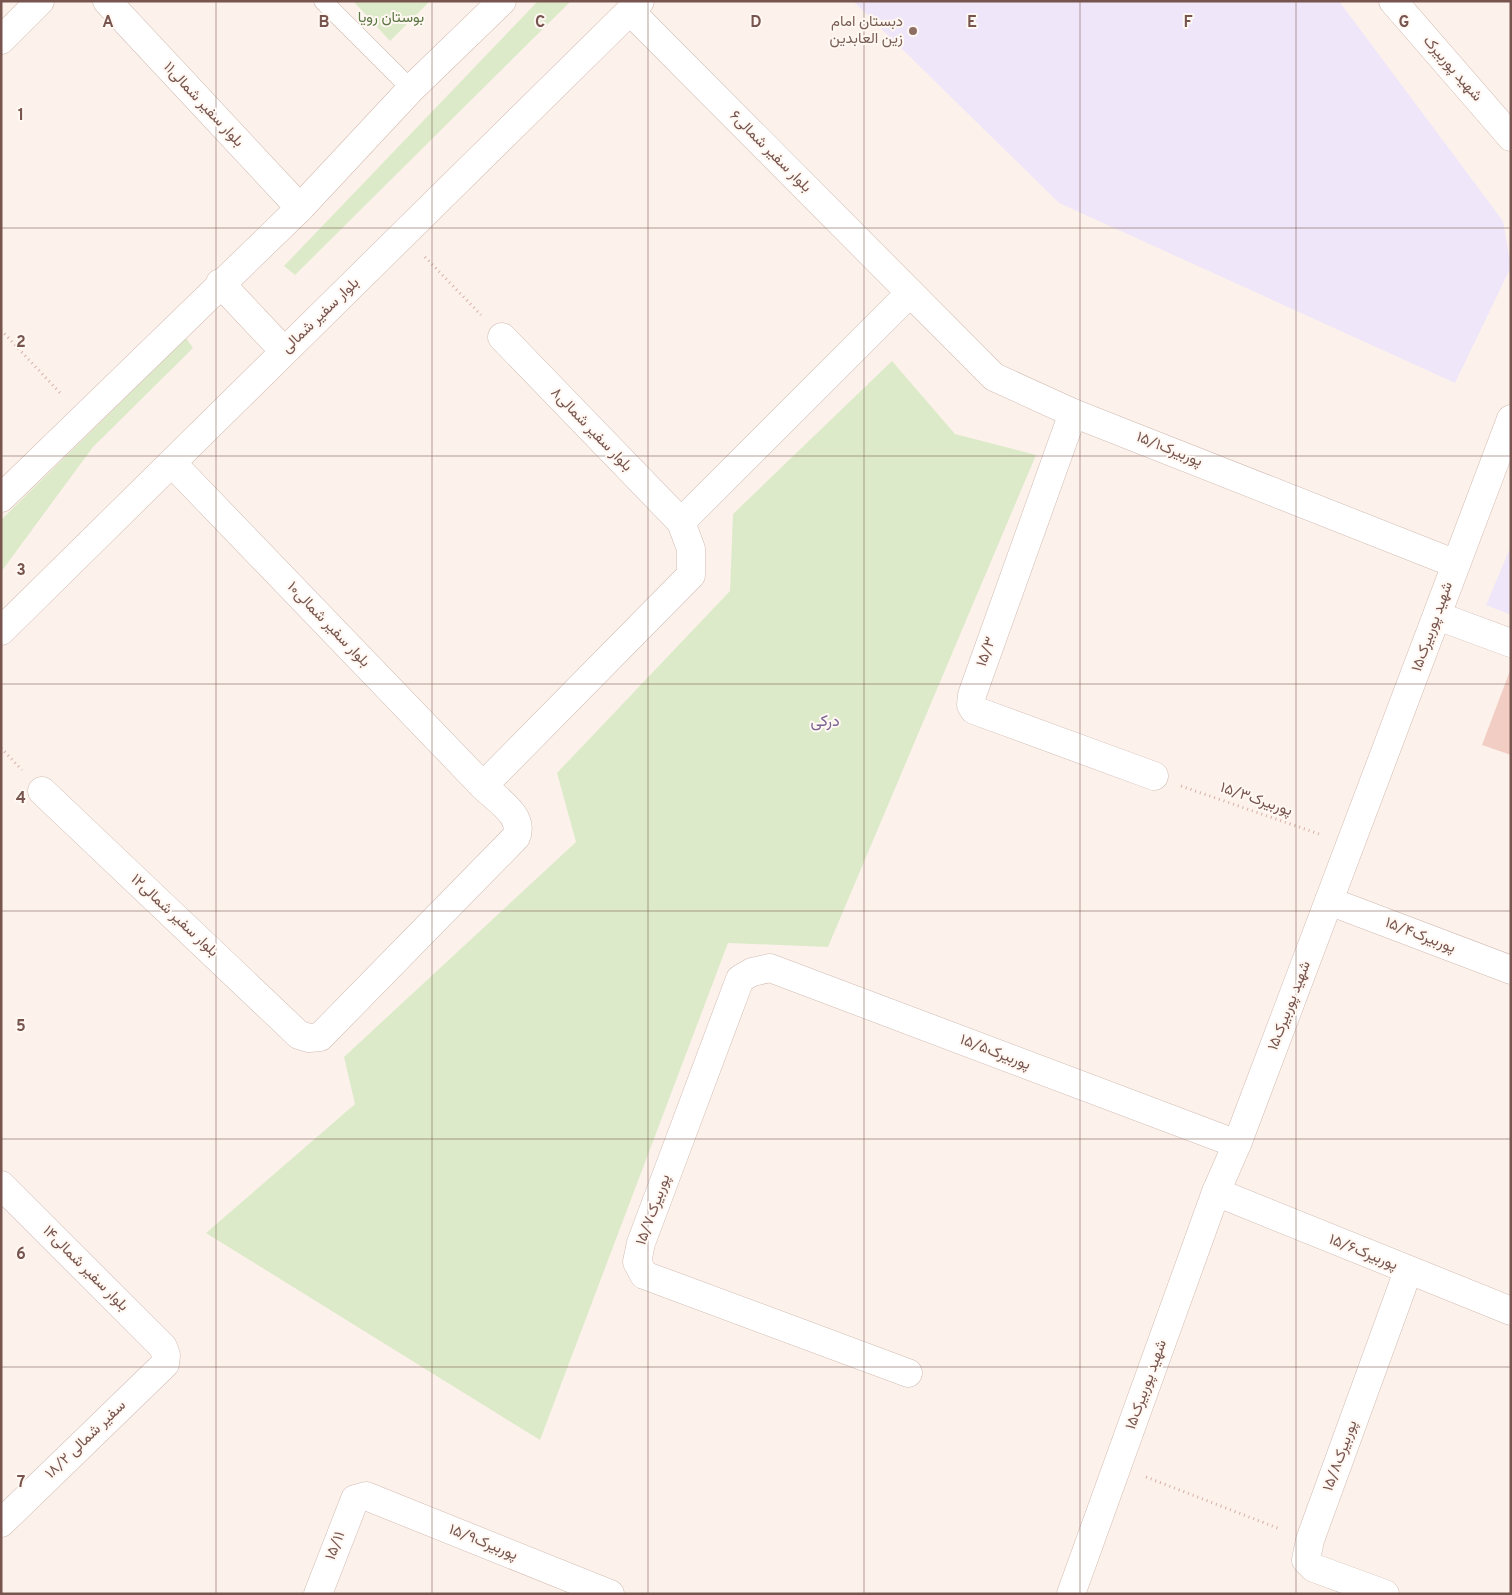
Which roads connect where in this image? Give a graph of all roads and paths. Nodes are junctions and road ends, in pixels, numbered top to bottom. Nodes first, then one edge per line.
1 (40, 1) edge
2 (107, 1) edge
3 (323, 1) edge
4 (502, 1) edge
5 (1393, 1) edge
6 (635, 6) edge
7 (1, 40) edge
8 (412, 89) junction
9 (1511, 137) edge
10 (300, 208) junction
11 (404, 235) junction
12 (220, 283) junction
13 (910, 293) junction
14 (1, 330) edge
15 (502, 337) joint
16 (284, 351) junction
17 (1073, 413) junction
18 (84, 418) junction
19 (1511, 419) edge
20 (172, 463) junction
21 (1, 498) edge
22 (680, 522) junction
23 (1456, 564) junction
24 (1438, 616) junction
25 (1, 631) edge
26 (1511, 643) edge
27 (1154, 776) joint
28 (483, 786) junction
29 (42, 791) dead end
30 (1350, 845) junction
31 (1329, 902) junction
32 (1511, 970) edge
33 (752, 972) joint
34 (308, 1038) joint
35 (1237, 1144) junction
36 (1, 1185) edge
37 (1216, 1192) junction
38 (1408, 1271) junction
39 (1511, 1311) edge
40 (166, 1355) joint
41 (908, 1373) dead end
42 (1118, 1466) junction
43 (355, 1499) joint
44 (1, 1523) edge
45 (1310, 1540) junction
46 (318, 1594) edge
47 (610, 1594) edge
48 (1071, 1594) edge
49 (1385, 1594) edge

1 - 7 street
2 - 10 street, بلوار سفیر شمالی۱۱
3 - 8 lane
4 - 8 street
5 - 9 street, شهید پوربیرک
6 - 11 street, بلوار سفیر شمالی
6 - 13 street, بلوار سفیر شمالی۶
8 - 10 street
10 - 12 street
11 - 15 path
11 - 16 street, بلوار سفیر شمالی
12 - 16 street
12 - 18 street
13 - 17 street, پوربیرک۱۵/۱
13 - 22 street
14 - 18 path
15 - 22 street, بلوار سفیر شمالی۸
16 - 20 street, بلوار سفیر شمالی
17 - 23 street, پوربیرک۱۵/۱
17 - 27 street, ۱۵/۳
18 - 21 street
19 - 23 street, شهید پوربیرک۱۵
20 - 25 street, بلوار سفیر شمالی
20 - 28 street, بلوار سفیر شمالی۱۰
22 - 28 street
23 - 24 street, شهید پوربیرک۱۵
24 - 26 street
24 - 30 street, شهید پوربیرک۱۵
27 - 30 path, پوربیرک۱۵/۳
28 - 34 street, بلوار سفیر شمالی۱۰
29 - 34 street, بلوار سفیر شمالی۱۲
30 - 31 street, شهید پوربیرک۱۵
31 - 32 street, پوربیرک۱۵/۴
31 - 35 street, شهید پوربیرک۱۵
33 - 35 street, پوربیرک۱۵/۵
33 - 41 street, پوربیرک۱۵/۷
35 - 37 street, شهید پوربیرک۱۵
36 - 40 street, بلوار سفیر شمالی۱۴
37 - 38 street, پوربیرک۱۵/۶
37 - 42 street, شهید پوربیرک۱۵
38 - 39 street, پوربیرک۱۵/۶
38 - 45 street, پوربیرک۱۵/۸
40 - 44 street, سفیر شمالی ۱۸/۲
42 - 45 path
42 - 48 street, شهید پوربیرک۱۵
43 - 46 street, ۱۵/۱۱
43 - 47 street, پوربیرک۱۵/۹
45 - 49 street, پوربیرک۱۵/۸

